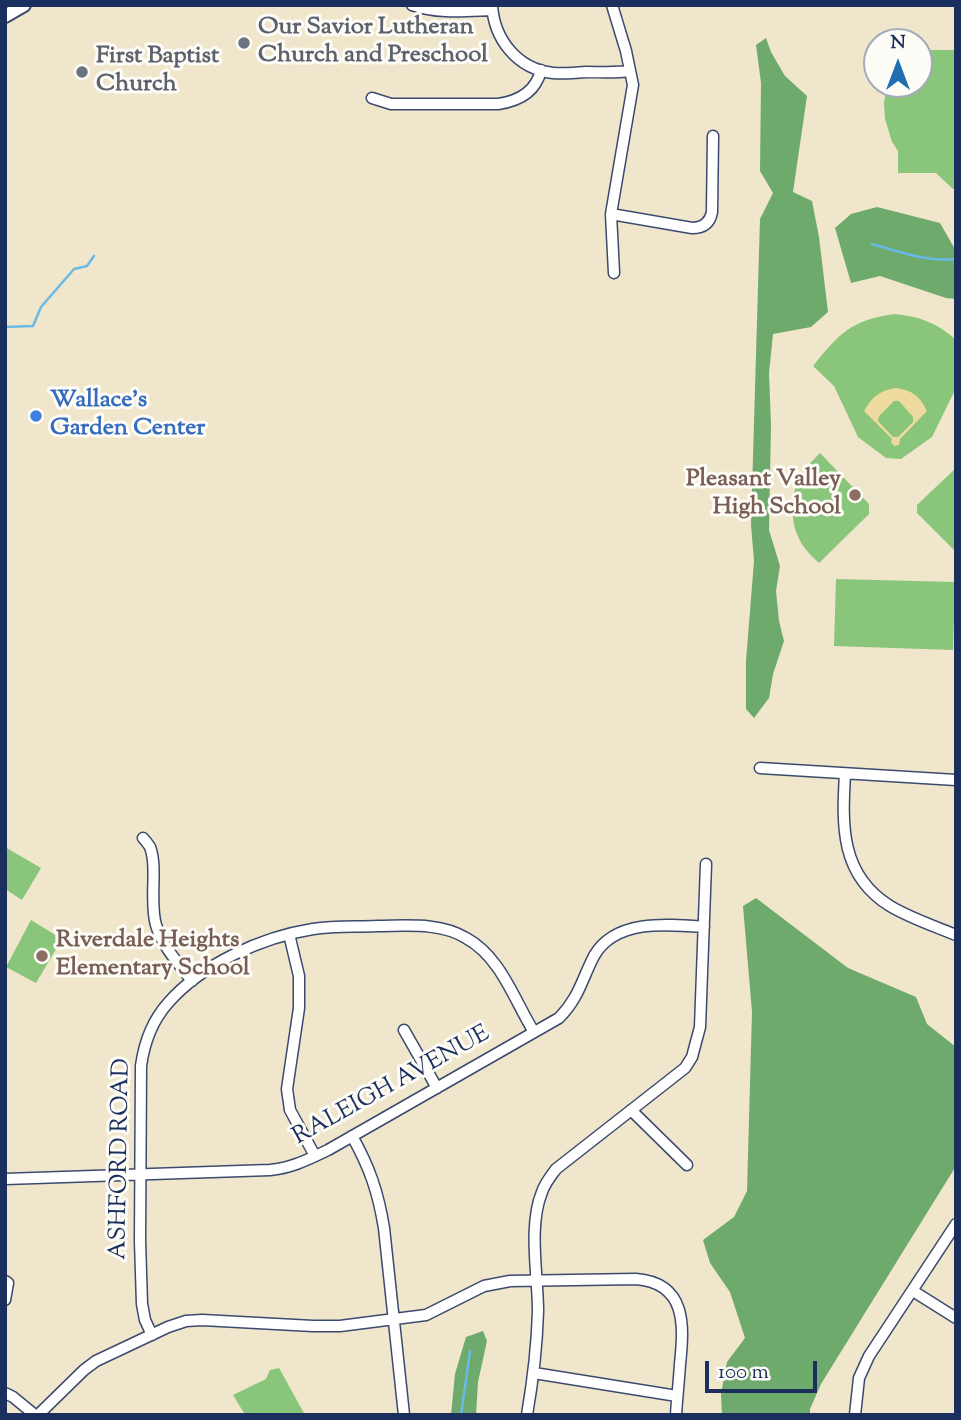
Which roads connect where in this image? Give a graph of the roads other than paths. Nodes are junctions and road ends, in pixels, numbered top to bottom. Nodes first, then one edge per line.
1 (24, 5) edge
2 (412, 5) edge
3 (612, 5) edge
4 (492, 8) edge
5 (5, 16) edge
6 (541, 70) junction
7 (630, 71) junction
8 (372, 98) dead end
9 (713, 136) dead end
10 (611, 214) junction
11 (614, 273) dead end
12 (760, 768) dead end
13 (845, 774) junction
14 (956, 780) edge
15 (143, 838) dead end
16 (706, 864) dead end
17 (704, 928) junction
18 (289, 934) junction
19 (956, 935) edge
20 (192, 981) junction
21 (404, 1030) dead end
22 (534, 1032) junction
23 (437, 1088) junction
24 (631, 1110) junction
25 (352, 1136) junction
26 (315, 1156) junction
27 (687, 1165) dead end
28 (141, 1173) junction
29 (5, 1179) edge
30 (956, 1224) edge
31 (537, 1280) junction
32 (5, 1281) edge
33 (913, 1291) junction
34 (5, 1300) edge
35 (956, 1318) edge
36 (393, 1320) junction
37 (152, 1335) junction
38 (534, 1373) junction
39 (5, 1393) edge
40 (677, 1396) junction
41 (37, 1415) edge
42 (404, 1415) edge
43 (527, 1415) edge
44 (676, 1415) edge
45 (855, 1415) edge

1 - 5 main road
2 - 4 street
3 - 7 street
4 - 6 street
6 - 7 street
6 - 8 street
7 - 10 street
9 - 10 street
10 - 11 street
12 - 13 street
13 - 14 street
13 - 19 street
15 - 20 street
16 - 17 street
17 - 22 street, RALEIGH AVENUE
17 - 24 street
18 - 20 street, ASHFORD ROAD
18 - 22 street, ASHFORD ROAD
18 - 26 street
20 - 28 street, ASHFORD ROAD
21 - 23 street
22 - 23 street, RALEIGH AVENUE
23 - 25 street, RALEIGH AVENUE
24 - 27 street
24 - 31 street
25 - 26 street, RALEIGH AVENUE
25 - 36 street
26 - 28 street, RALEIGH AVENUE
28 - 29 street, RALEIGH AVENUE
28 - 37 street, ASHFORD ROAD
30 - 33 street
31 - 36 street
31 - 38 street
31 - 40 street
32 - 34 street
33 - 35 street
33 - 45 street
36 - 37 street
36 - 42 street
37 - 41 street
38 - 40 street
38 - 43 street
39 - 41 street
40 - 44 street

